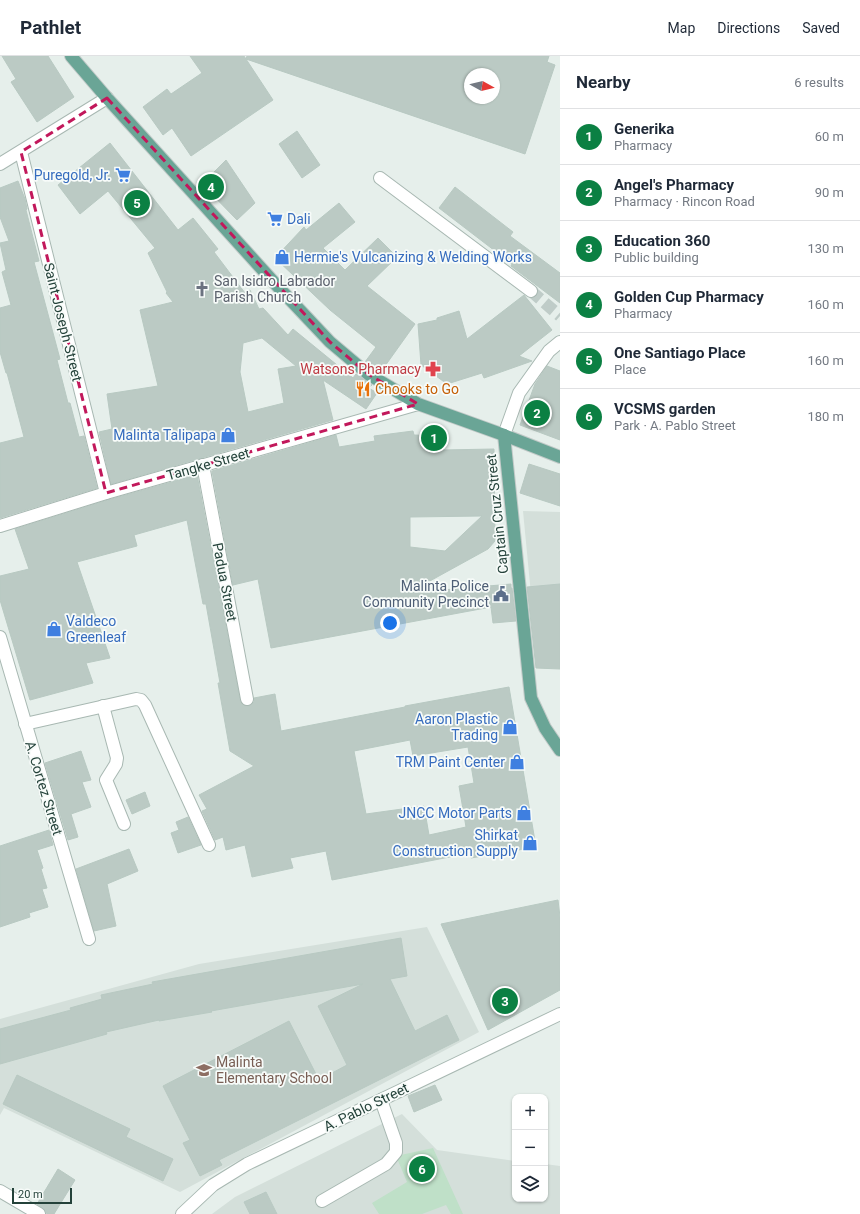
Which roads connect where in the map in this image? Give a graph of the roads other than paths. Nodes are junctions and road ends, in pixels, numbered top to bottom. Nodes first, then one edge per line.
1 (71, 56) edge
2 (107, 98) junction
3 (21, 152) junction
4 (0, 164) edge
5 (380, 178) dead end
6 (532, 290) tunnel mouth
7 (560, 342) edge
8 (418, 404) junction
9 (504, 435) junction
10 (560, 457) edge
11 (203, 465) junction
12 (106, 493) junction
13 (0, 526) edge
14 (0, 637) edge
15 (247, 698) dead end
16 (103, 706) junction
17 (25, 724) junction
18 (560, 750) edge
19 (124, 824) dead end
20 (209, 845) dead end
21 (89, 939) dead end
22 (560, 1014) edge
23 (382, 1100) junction
24 (0, 1191) edge
25 (322, 1201) dead end
26 (39, 1214) edge
27 (182, 1214) edge

1 - 2 main road
2 - 3 street
2 - 8 main road
3 - 4 street
3 - 12 street, Saint Joseph Street
5 - 6 street
7 - 9 street
8 - 9 main road
8 - 11 street, Tangke Street
9 - 10 main road
9 - 18 main road, Captain Cruz Street
11 - 12 street, Tangke Street
11 - 15 street, Padua Street
12 - 13 street, Tangke Street
14 - 17 street, A. Cortez Street
16 - 17 street
16 - 19 street
16 - 20 street
17 - 21 street, A. Cortez Street
22 - 23 street, A. Pablo Street
23 - 25 street
23 - 27 street, A. Pablo Street
24 - 26 street

